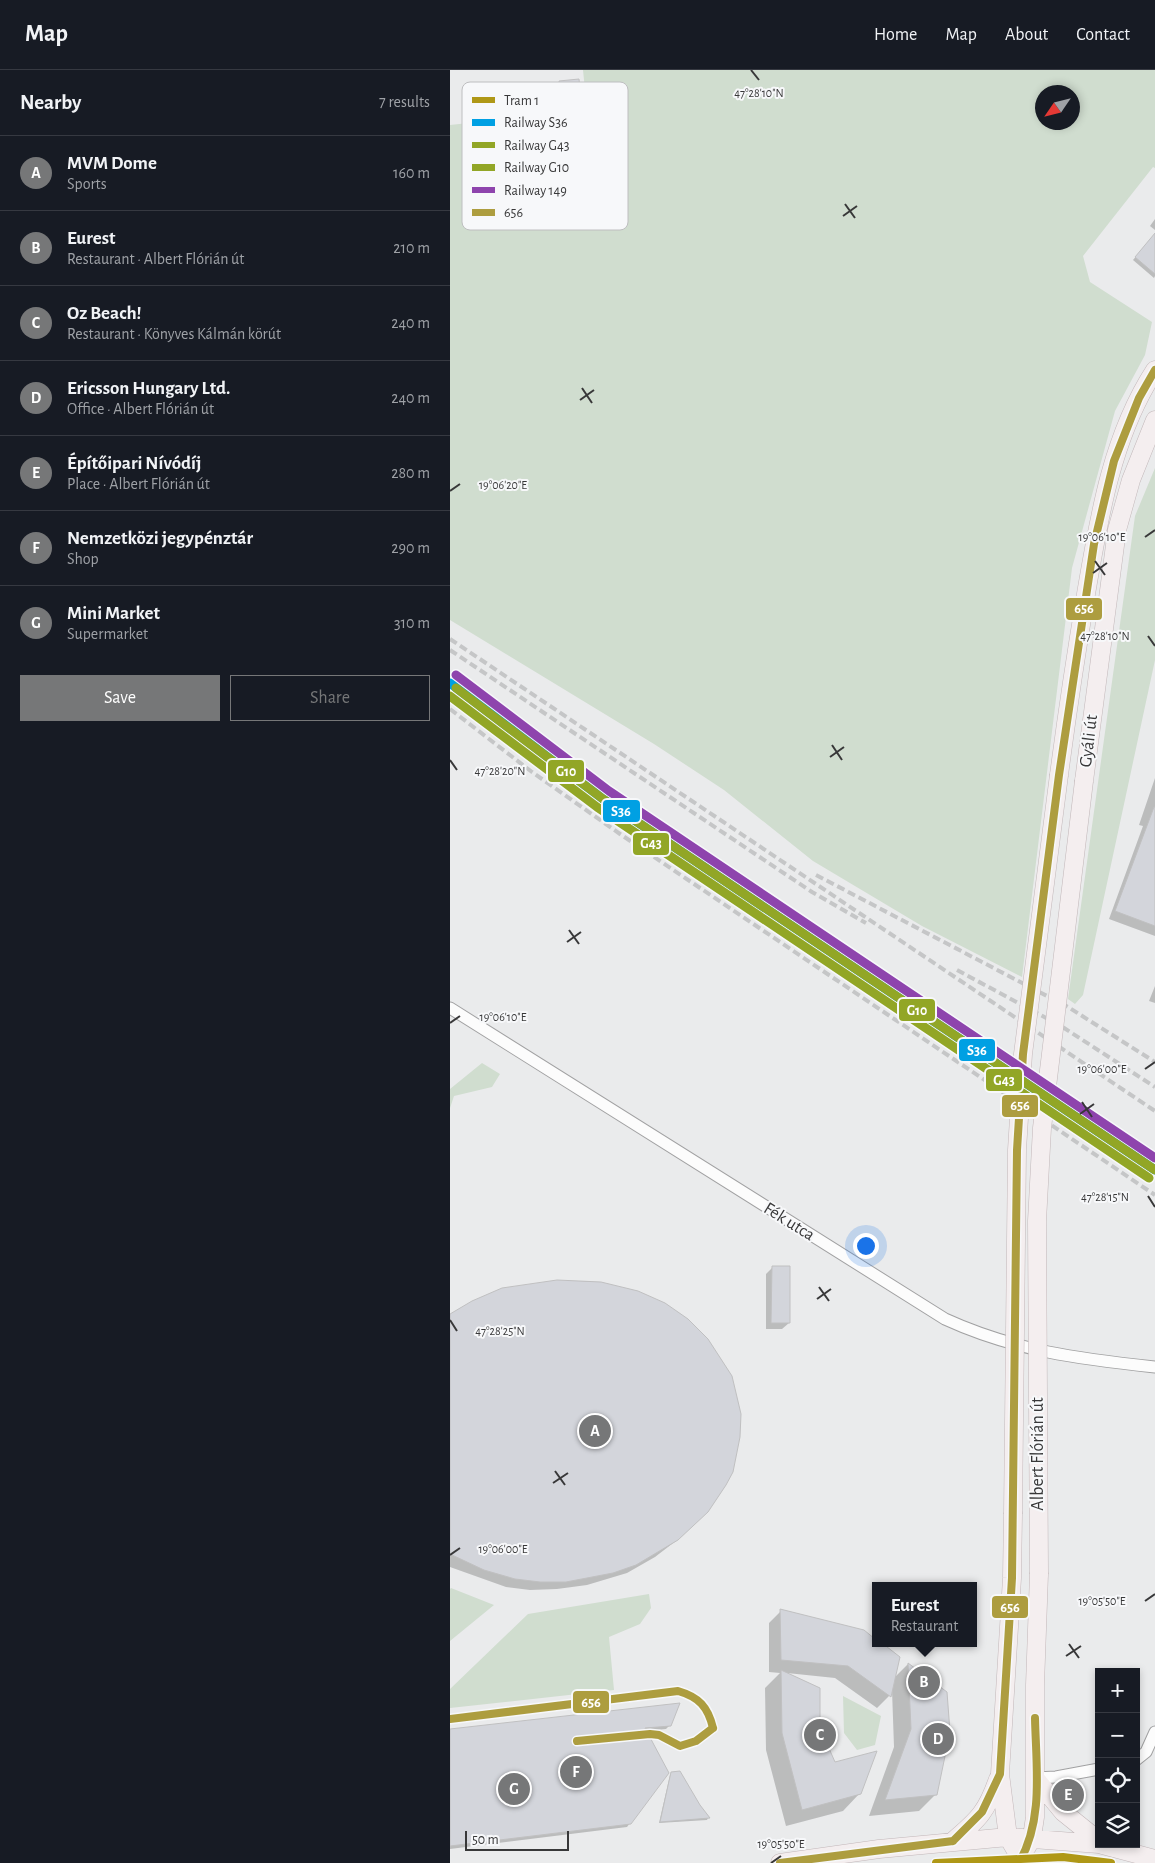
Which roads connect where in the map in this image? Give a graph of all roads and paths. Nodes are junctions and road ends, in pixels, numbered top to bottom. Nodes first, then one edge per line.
1 (1155, 370) edge
2 (1155, 420) edge
3 (450, 1008) edge
4 (1023, 1054) joint
5 (1050, 1067) joint
6 (1155, 1367) edge
7 (1154, 1734) edge
8 (1138, 1758) edge
9 (1095, 1770) edge
10 (1000, 1774) junction
11 (1035, 1778) junction
12 (1008, 1837) junction
13 (1032, 1837) junction
14 (1095, 1840) edge
15 (953, 1841) junction
16 (1095, 1843) edge
17 (1118, 1848) edge
18 (1155, 1859) edge
19 (1021, 1862) edge
20 (780, 1863) edge

1 - 4 main road, Gyáli út, bridge
2 - 5 main road, Gyáli út, bridge
3 - 6 street, Fék utca
4 - 10 main road, Albert Flórián út, bridge
5 - 11 main road, Albert Flórián út, bridge
7 - 8 street
9 - 11 street
10 - 12 main road, Albert Flórián út
10 - 15 main road
11 - 13 main road, Albert Flórián út
11 - 14 main road
12 - 13 main road
12 - 15 main road
12 - 19 main road
13 - 16 main road
13 - 19 main road, Albert Flórián út
15 - 20 main road
17 - 18 main road

